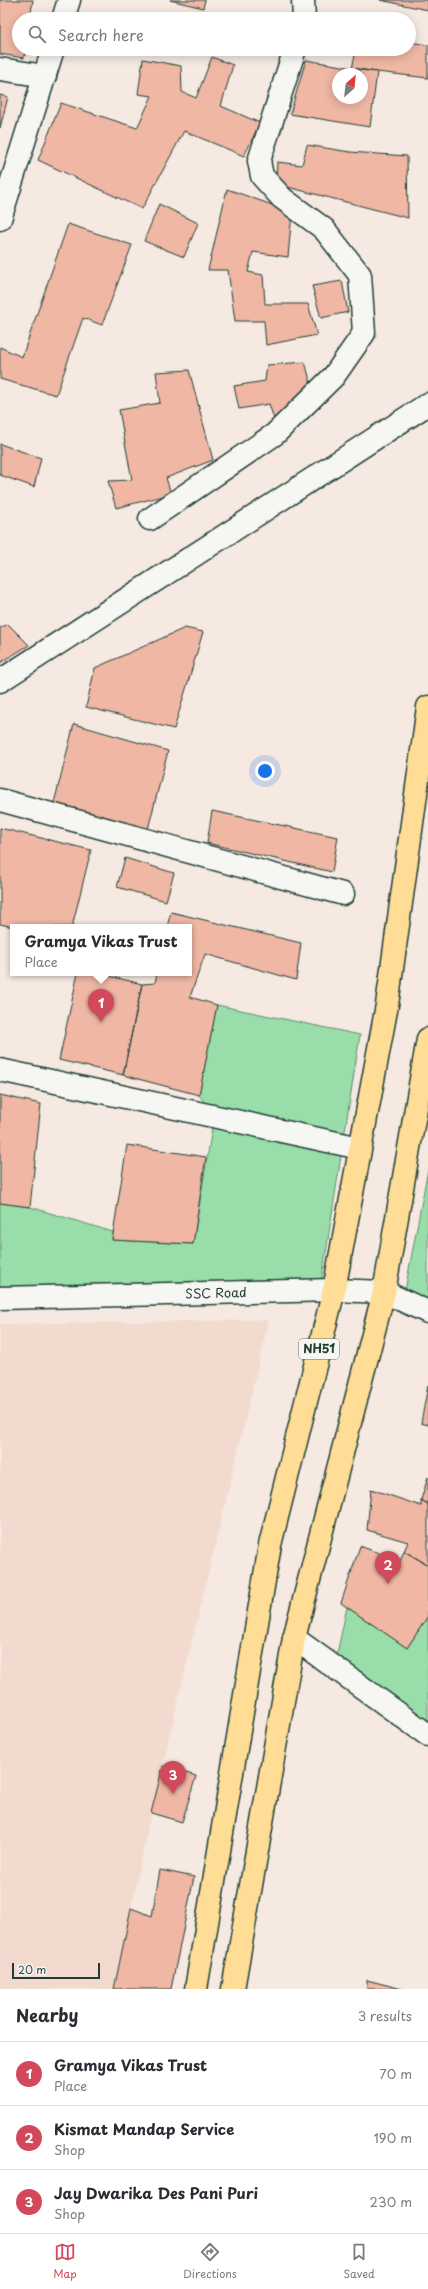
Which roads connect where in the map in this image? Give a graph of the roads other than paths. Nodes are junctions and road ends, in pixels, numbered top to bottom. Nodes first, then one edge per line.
1 (69, 0) edge
2 (303, 0) edge
3 (65, 12) edge
4 (304, 12) edge
5 (52, 56) edge
6 (292, 56) edge
7 (0, 69) edge
8 (45, 76) junction
9 (0, 219) edge
10 (428, 404) edge
11 (150, 519) dead end
12 (0, 681) edge
13 (427, 717) edge
14 (0, 800) edge
15 (344, 894) dead end
16 (428, 1040) edge
17 (0, 1070) edge
18 (360, 1148) junction
19 (334, 1290) junction
20 (384, 1292) junction
21 (0, 1298) edge
22 (428, 1312) edge
23 (294, 1638) junction
24 (428, 1735) edge
25 (196, 1989) edge
26 (232, 1989) edge

1 - 3 street
2 - 4 street
5 - 8 street
6 - 11 street
7 - 8 street
8 - 9 street
10 - 12 street
13 - 18 highway, NH51
14 - 15 street
16 - 20 highway
17 - 18 street
18 - 19 highway, NH51
19 - 20 street, SSC Road
19 - 21 street, SSC Road
19 - 25 highway, NH51
20 - 22 street, SSC Road
20 - 23 highway
23 - 24 street
23 - 26 highway

